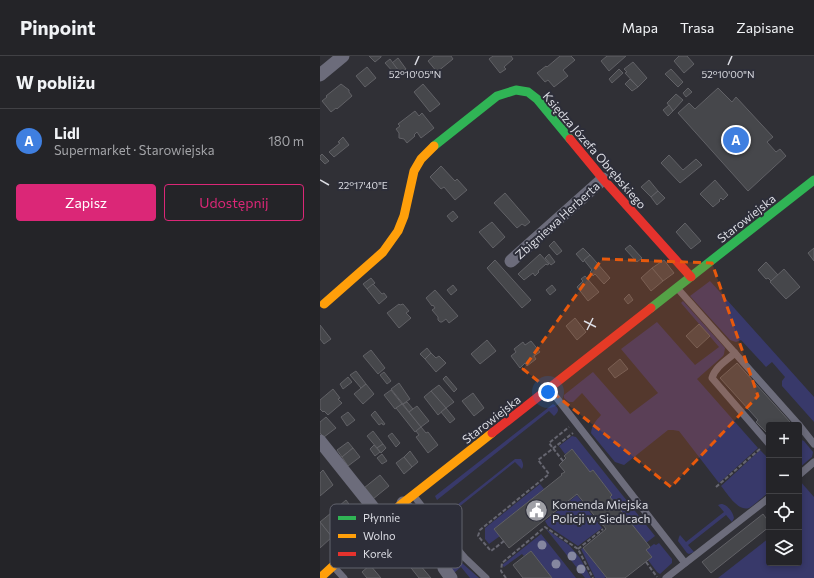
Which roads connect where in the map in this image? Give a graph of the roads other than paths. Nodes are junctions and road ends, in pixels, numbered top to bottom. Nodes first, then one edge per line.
1 (343, 56) edge
2 (320, 75) edge
3 (603, 179) junction
4 (814, 180) edge
5 (511, 261) dead end
6 (691, 277) junction
7 (677, 288) junction
8 (324, 304) dead end
9 (735, 353) junction
10 (549, 388) junction
11 (795, 422) edge
12 (802, 430) edge
13 (320, 441) edge
14 (766, 441) edge
15 (814, 444) edge
16 (814, 462) edge
17 (802, 472) edge
18 (414, 495) junction
19 (766, 500) edge
20 (403, 503) edge
21 (370, 504) edge
22 (421, 504) edge
23 (462, 554) edge
24 (686, 563) junction
25 (331, 568) edge
26 (335, 568) edge
27 (444, 568) edge
28 (320, 578) edge
29 (344, 578) edge
30 (451, 578) edge
31 (486, 578) edge
32 (666, 578) edge

1 - 2 street
3 - 5 street, Zbigniewa Herberta
3 - 6 main road, Księdza Józefa Obrębskiego
3 - 8 main road, Księdza Józefa Obrębskiego
4 - 6 main road, Starowiejska
6 - 7 main road, Starowiejska
7 - 9 lane
7 - 10 main road, Starowiejska
9 - 11 lane
9 - 14 lane
10 - 18 main road, Starowiejska
10 - 24 lane
12 - 15 lane
13 - 21 street
16 - 17 lane
18 - 20 main road, Starowiejska
18 - 22 lane
19 - 24 lane
23 - 31 lane
24 - 32 lane
25 - 28 main road, Starowiejska
26 - 29 lane
27 - 30 street

